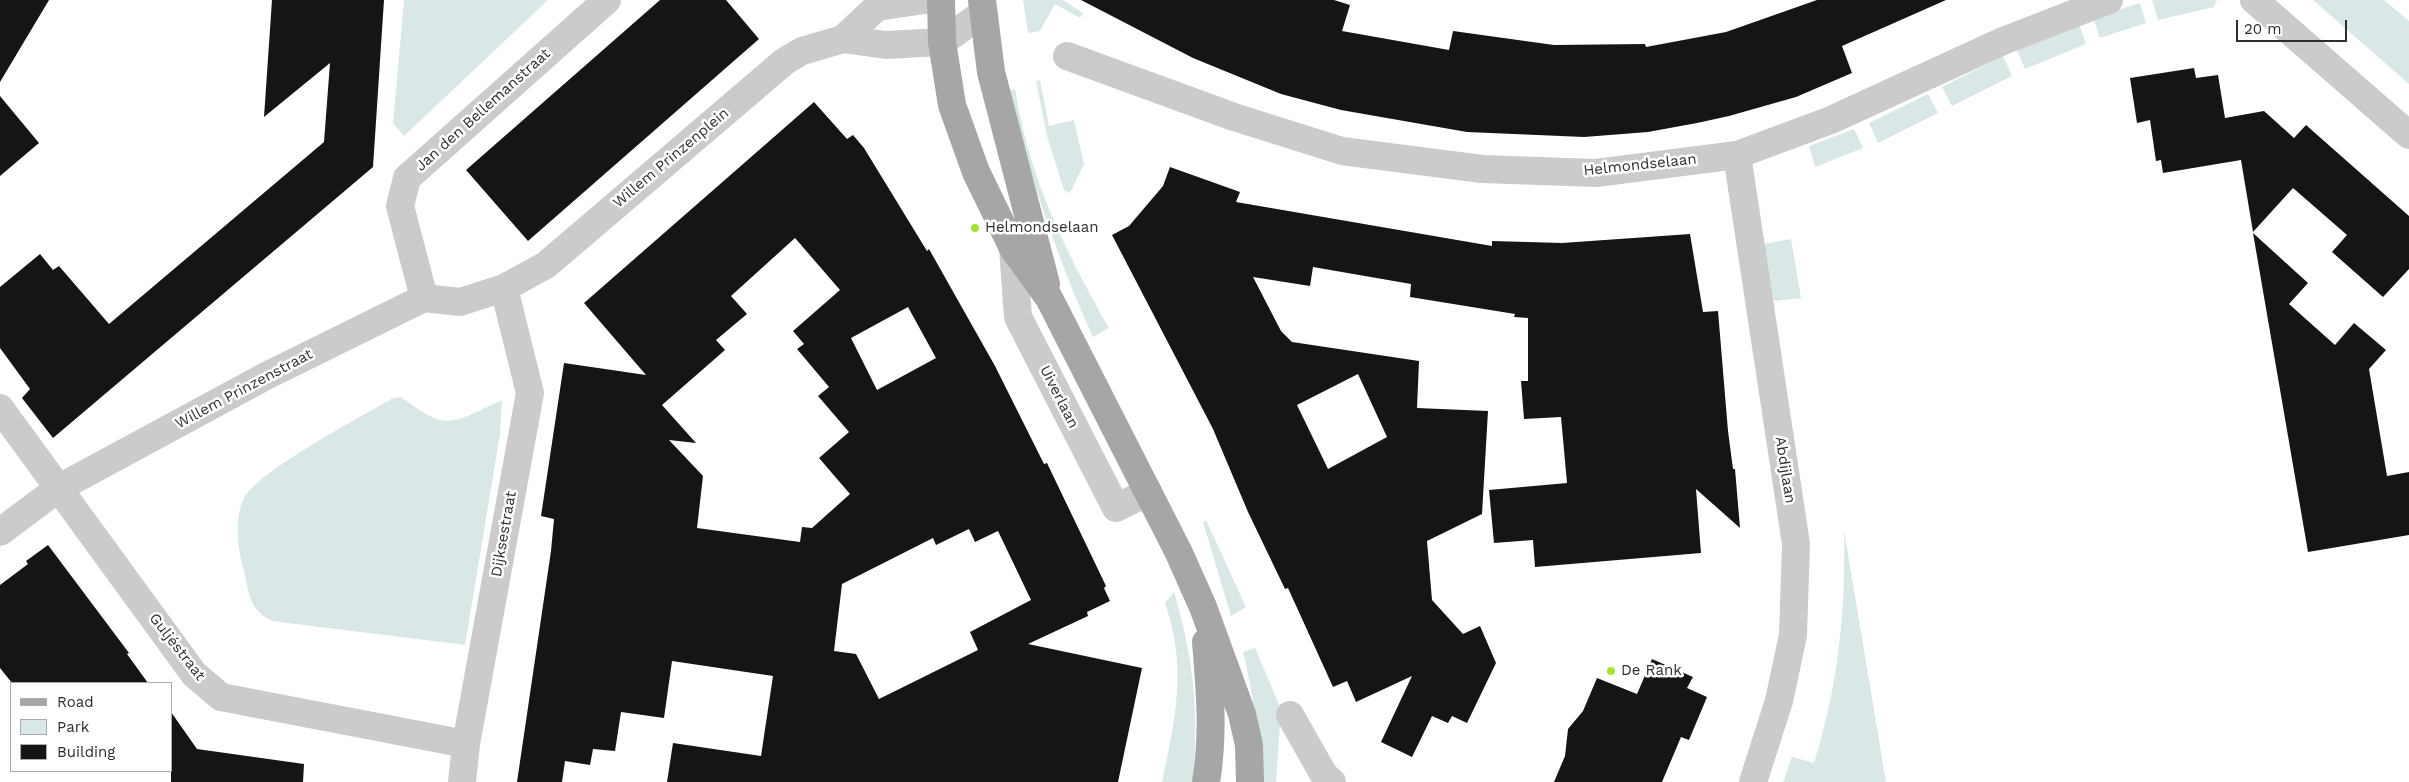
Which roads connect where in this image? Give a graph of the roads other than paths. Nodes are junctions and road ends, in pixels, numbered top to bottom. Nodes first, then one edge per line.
1 (607, 0) edge
2 (926, 0) edge
3 (941, 0) edge
4 (946, 0) edge
5 (2109, 0) edge
6 (2254, 0) edge
7 (982, 7) edge
8 (843, 39) junction
9 (942, 42) junction
10 (1067, 56) dead end
11 (2409, 135) edge
12 (1737, 155) junction
13 (1013, 248) junction
14 (504, 288) junction
15 (424, 298) junction
16 (1049, 298) junction
17 (0, 408) edge
18 (59, 488) junction
19 (1148, 492) junction
20 (0, 532) edge
21 (1203, 607) junction
22 (1290, 715) dead end
23 (466, 744) junction
24 (462, 782) edge
25 (1206, 782) edge
26 (1250, 782) edge
27 (1332, 782) edge
28 (1753, 782) edge

1 - 15 street, Jan den Bellemanstraat
2 - 8 street, Willem Prinzenplein
3 - 9 main road, Uiverlaan
4 - 7 street
5 - 12 street, Helmondselaan
6 - 11 street
7 - 9 street
7 - 16 main road, Uiverlaan
8 - 9 street, Willem Prinzenplein
8 - 14 street, Willem Prinzenplein
9 - 13 main road, Uiverlaan
10 - 12 street, Helmondselaan
12 - 28 street, Abdijlaan
13 - 16 main road, Uiverlaan
13 - 19 street, Uiverlaan
14 - 15 street
14 - 23 street, Dijksestraat
15 - 18 street, Willem Prinzenstraat
16 - 19 main road, Uiverlaan
17 - 18 street, Guljéstraat
18 - 20 street, Willem Prinzenstraat
18 - 23 street, Guljéstraat
19 - 21 main road, Uiverlaan
21 - 25 main road, Uiverlaan
21 - 26 main road, Uiverlaan
22 - 27 street
23 - 24 street, Dijksestraat

